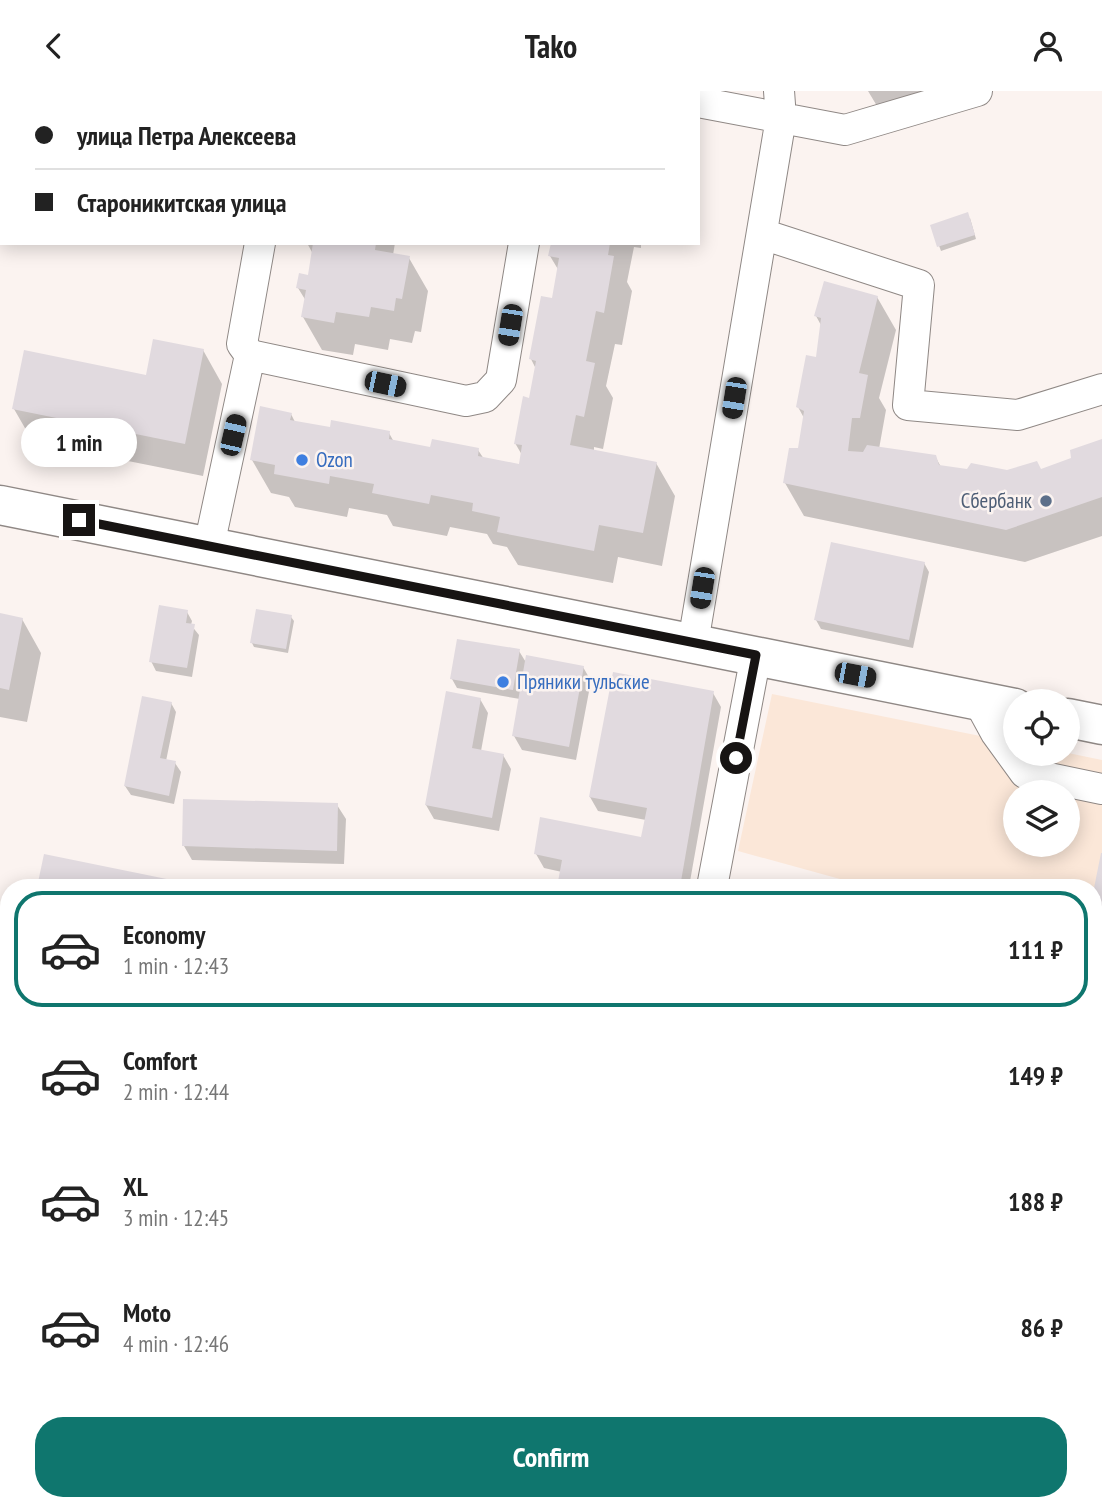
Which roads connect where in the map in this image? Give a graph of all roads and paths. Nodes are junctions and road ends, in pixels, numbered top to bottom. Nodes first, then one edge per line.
1 (977, 91) edge
2 (700, 102) edge
3 (780, 105) edge
4 (762, 234) junction
5 (260, 245) edge
6 (524, 245) edge
7 (250, 355) junction
8 (1102, 389) edge
9 (0, 505) edge
10 (209, 547) junction
11 (693, 643) junction
12 (756, 655) junction
13 (978, 700) junction
14 (1003, 705) edge
15 (1080, 720) edge
16 (1102, 725) edge
17 (1102, 789) edge
18 (714, 879) edge

1 - 3 street
2 - 3 street
3 - 4 street
4 - 8 street
4 - 11 street
5 - 7 street
6 - 7 street
7 - 10 street
9 - 10 main road
10 - 11 main road
11 - 12 main road
12 - 13 main road
12 - 18 street
13 - 14 main road
13 - 17 street
15 - 16 main road

